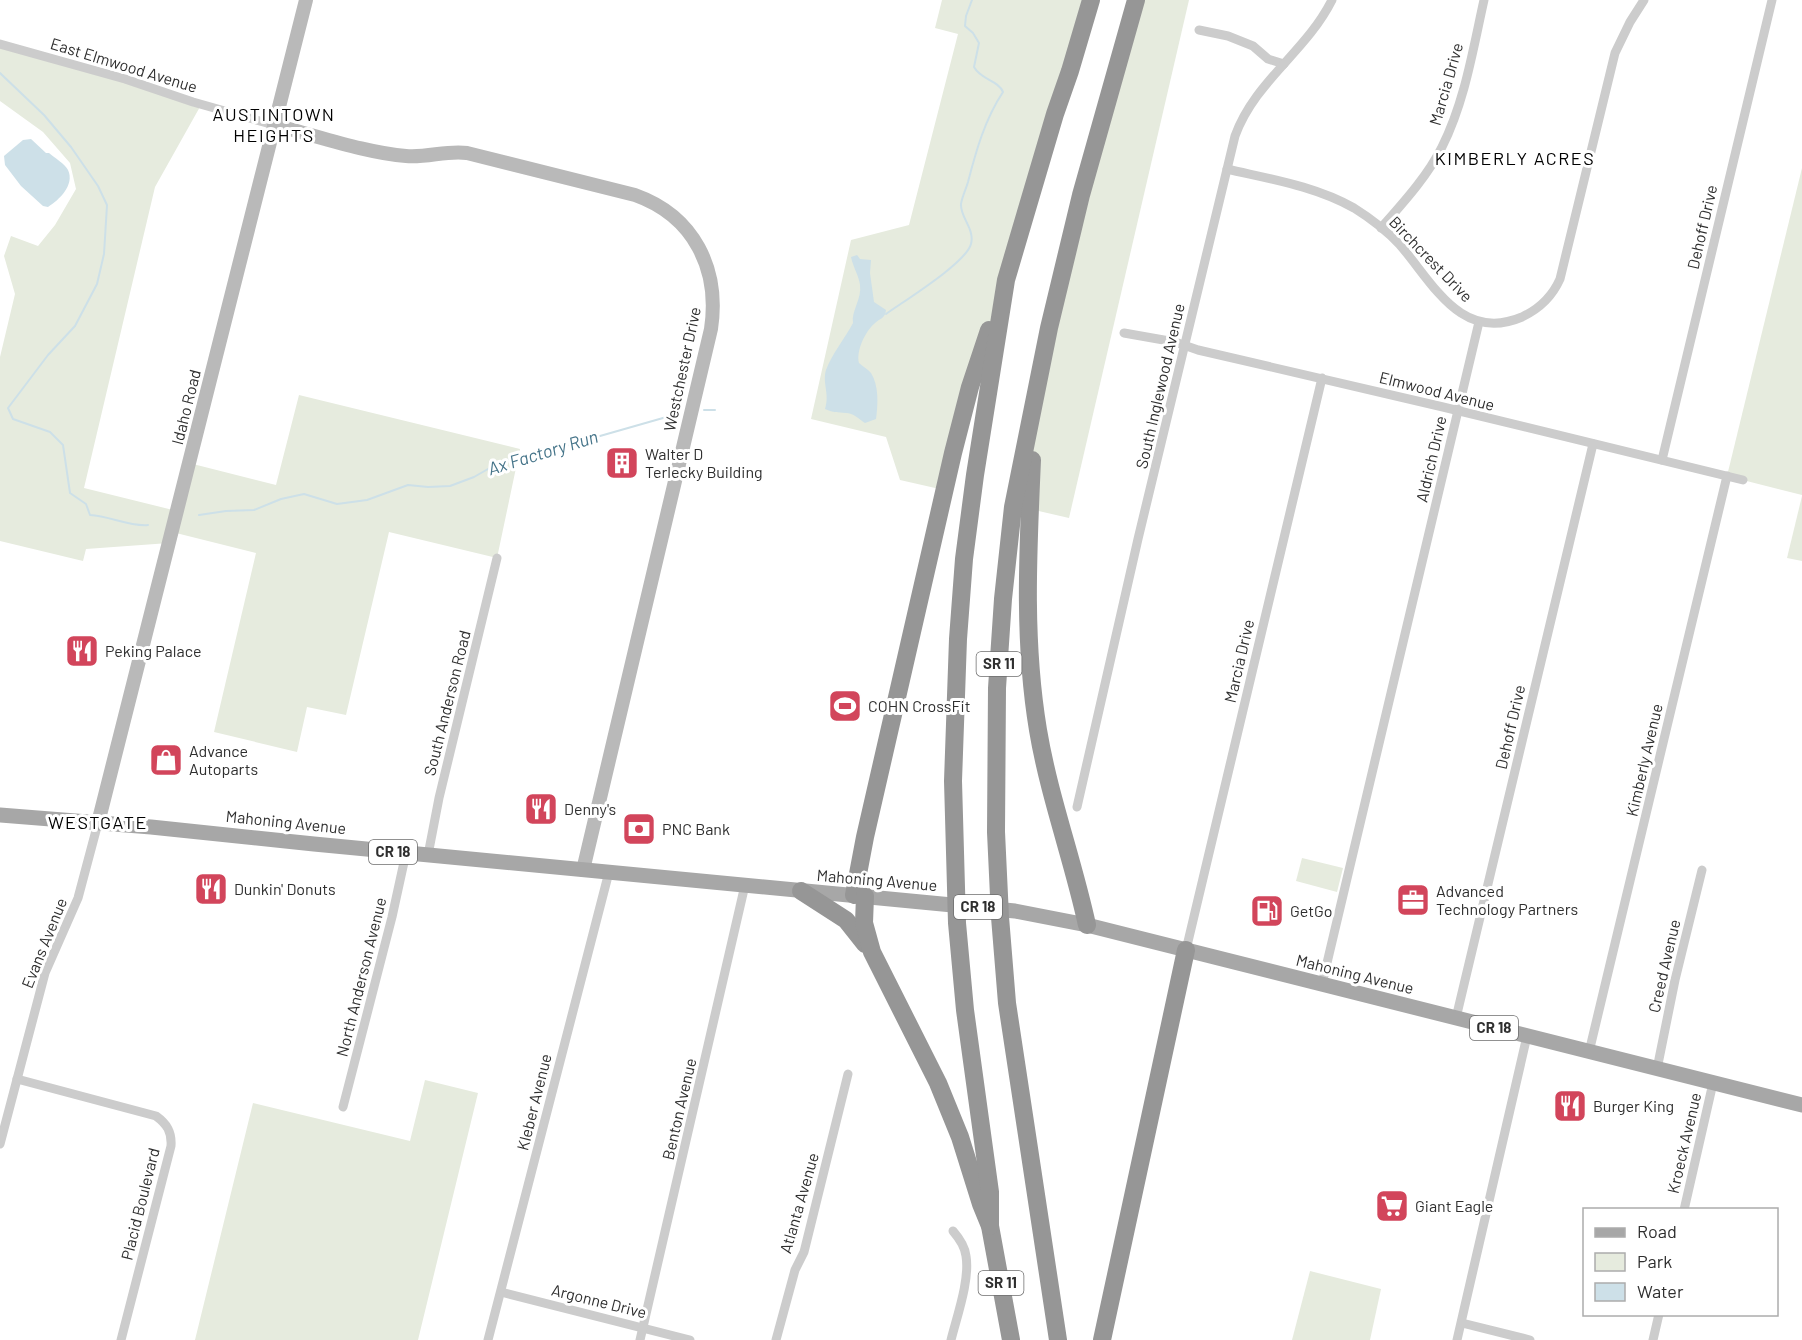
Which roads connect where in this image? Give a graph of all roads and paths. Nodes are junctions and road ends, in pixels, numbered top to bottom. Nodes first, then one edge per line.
1 (306, 0) edge
2 (1091, 0) edge
3 (1136, 0) edge
4 (1332, 0) edge
5 (1484, 0) edge
6 (1644, 0) edge
7 (1772, 0) edge
8 (1199, 30) dead end
9 (0, 44) edge
10 (1284, 64) junction
11 (274, 125) junction
12 (1227, 169) junction
13 (1381, 228) junction
14 (1006, 280) junction
15 (1479, 322) junction
16 (1124, 333) dead end
17 (1185, 346) junction
18 (1322, 378) junction
19 (1033, 410) junction
20 (1458, 411) junction
21 (1593, 444) junction
22 (1662, 460) junction
23 (1727, 476) junction
24 (1743, 480) dead end
25 (497, 558) dead end
26 (1077, 807) dead end
27 (0, 815) edge
28 (98, 823) junction
29 (406, 853) junction
30 (428, 855) junction
31 (583, 870) junction
32 (1702, 870) dead end
33 (609, 872) junction
34 (745, 885) junction
35 (801, 891) junction
36 (859, 895) junction
37 (1087, 925) junction
38 (1186, 950) junction
39 (872, 952) junction
40 (1322, 984) junction
41 (1456, 1018) junction
42 (1527, 1036) junction
43 (1589, 1052) junction
44 (1657, 1069) junction
45 (848, 1074) dead end
46 (16, 1079) junction
47 (1713, 1083) junction
48 (1802, 1105) edge
49 (343, 1107) dead end
50 (0, 1144) edge
51 (1684, 1208) edge
52 (990, 1226) junction
53 (953, 1231) dead end
54 (501, 1292) junction
55 (1659, 1316) edge
56 (1462, 1323) junction
57 (643, 1328) junction
58 (121, 1340) edge
59 (488, 1340) edge
60 (640, 1340) edge
61 (690, 1340) edge
62 (776, 1340) edge
63 (951, 1340) edge
64 (1011, 1340) edge
65 (1058, 1340) edge
66 (1102, 1340) edge
67 (1457, 1340) edge
68 (1530, 1340) edge
69 (1653, 1340) edge

1 - 11 street, Idaho Road
2 - 14 highway, SR 11
3 - 19 highway, SR 11
4 - 10 street, South Inglewood Avenue
5 - 13 street, Marcia Drive
6 - 15 street
7 - 22 street, Dehoff Drive
8 - 10 street
9 - 11 street, East Elmwood Avenue
10 - 12 street, South Inglewood Avenue
11 - 28 street, Idaho Road
11 - 31 street, Westchester Drive
12 - 13 street, Birchcrest Drive
12 - 17 street, South Inglewood Avenue
13 - 15 street, Birchcrest Drive
14 - 36 highway
14 - 52 highway, SR 11
15 - 20 street, Aldrich Drive
16 - 17 street, Elmwood Avenue
17 - 18 street, Elmwood Avenue
17 - 26 street, South Inglewood Avenue
18 - 20 street, Elmwood Avenue
18 - 38 street, Marcia Drive
19 - 37 highway
19 - 65 highway, SR 11
20 - 21 street, Elmwood Avenue
20 - 40 street, Aldrich Drive
21 - 22 street, Elmwood Avenue
21 - 41 street, Dehoff Drive
22 - 23 street, Elmwood Avenue
23 - 24 street, Elmwood Avenue
23 - 43 street, Kimberly Avenue
25 - 30 street, South Anderson Road
27 - 28 main road, Mahoning Avenue / CR 18
28 - 29 main road, Mahoning Avenue / CR 18
28 - 46 street, Evans Avenue
29 - 30 main road, Mahoning Avenue / CR 18
29 - 49 street, North Anderson Avenue
30 - 31 main road, Mahoning Avenue / CR 18
31 - 33 main road, Mahoning Avenue / CR 18
32 - 44 street, Creed Avenue
33 - 34 main road, Mahoning Avenue / CR 18
33 - 54 street, Kleber Avenue
34 - 35 main road, Mahoning Avenue / CR 18
34 - 57 street, Benton Avenue
35 - 36 main road, Mahoning Avenue / CR 18
35 - 39 highway
36 - 37 main road, Mahoning Avenue / CR 18
36 - 39 highway
37 - 38 main road, Mahoning Avenue / CR 18
38 - 40 main road, Mahoning Avenue / CR 18
38 - 66 highway
39 - 52 highway
40 - 41 main road, Mahoning Avenue / CR 18
41 - 42 main road, Mahoning Avenue / CR 18
42 - 43 main road, Mahoning Avenue / CR 18
42 - 56 street
43 - 44 main road, Mahoning Avenue / CR 18
44 - 47 main road, Mahoning Avenue / CR 18
45 - 62 street, Atlanta Avenue
46 - 50 street, Evans Avenue
46 - 58 street, Placid Boulevard
47 - 48 main road, Mahoning Avenue / CR 18
47 - 51 street, Kroeck Avenue
52 - 64 highway, SR 11
53 - 63 street
54 - 57 street, Argonne Drive
54 - 59 street, Kleber Avenue
55 - 69 street
56 - 67 street
56 - 68 street
57 - 60 street, Benton Avenue
57 - 61 street, Argonne Drive

